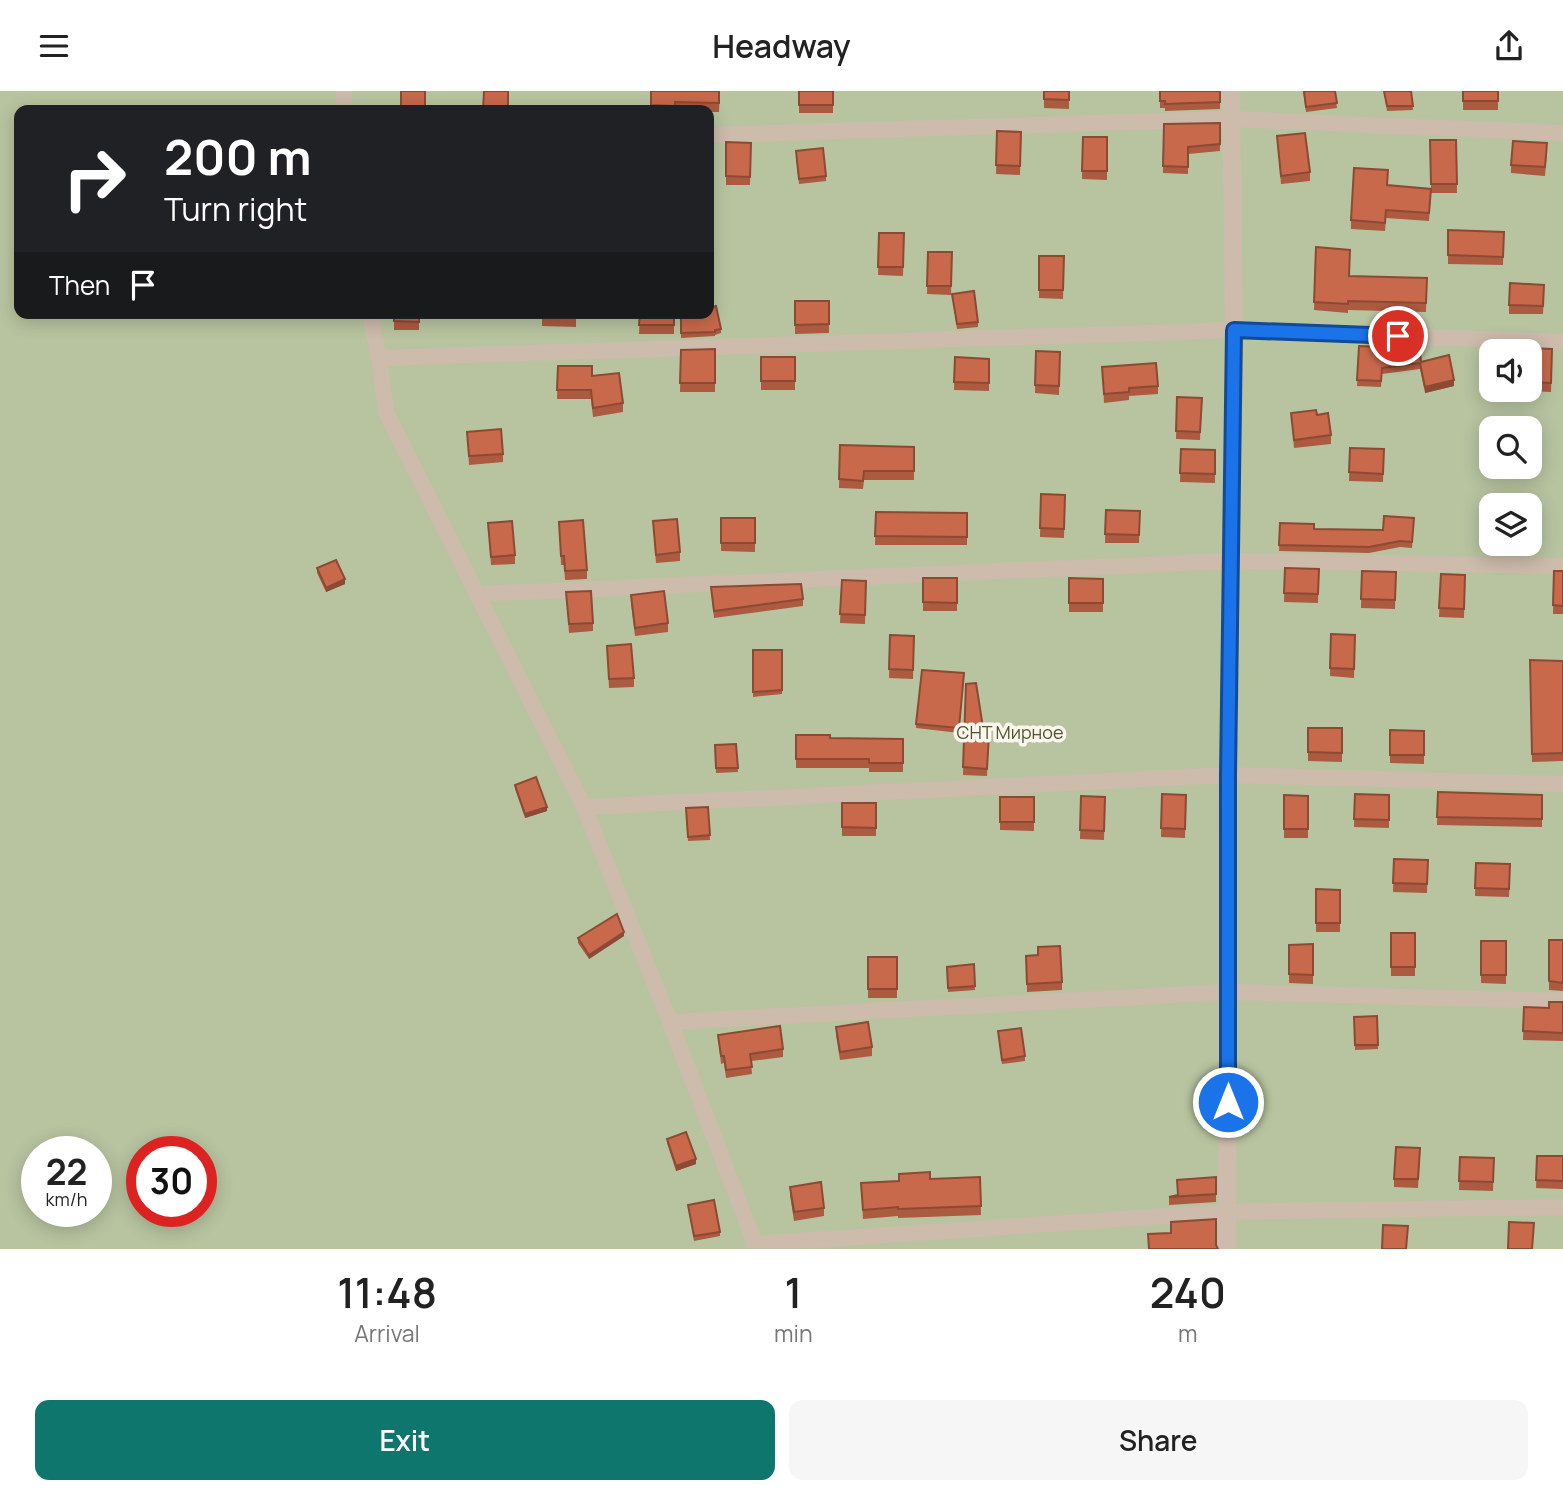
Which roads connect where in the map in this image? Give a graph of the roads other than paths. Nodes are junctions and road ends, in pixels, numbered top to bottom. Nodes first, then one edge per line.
1 (1231, 91) edge
2 (1231, 119) junction
3 (1563, 133) edge
4 (714, 135) edge
5 (371, 319) edge
6 (1234, 330) junction
7 (1563, 342) edge
8 (379, 358) junction
9 (1231, 561) junction
10 (1563, 566) edge
11 (478, 594) junction
12 (1228, 775) junction
13 (1563, 784) edge
14 (584, 807) junction
15 (1228, 992) junction
16 (1563, 1001) edge
17 (670, 1022) junction
18 (1563, 1207) edge
19 (1227, 1212) junction
20 (755, 1247) edge
21 (1227, 1249) edge

1 - 2 street
2 - 3 lane
2 - 4 lane
2 - 6 street
5 - 8 lane
6 - 7 lane
6 - 8 lane
6 - 9 street
8 - 11 lane
9 - 10 lane
9 - 11 lane
9 - 12 street
11 - 14 lane
12 - 13 lane
12 - 14 lane
12 - 15 street
14 - 17 lane
15 - 16 lane
15 - 17 lane
15 - 19 street
17 - 20 lane
18 - 19 lane
19 - 20 lane
19 - 21 street

